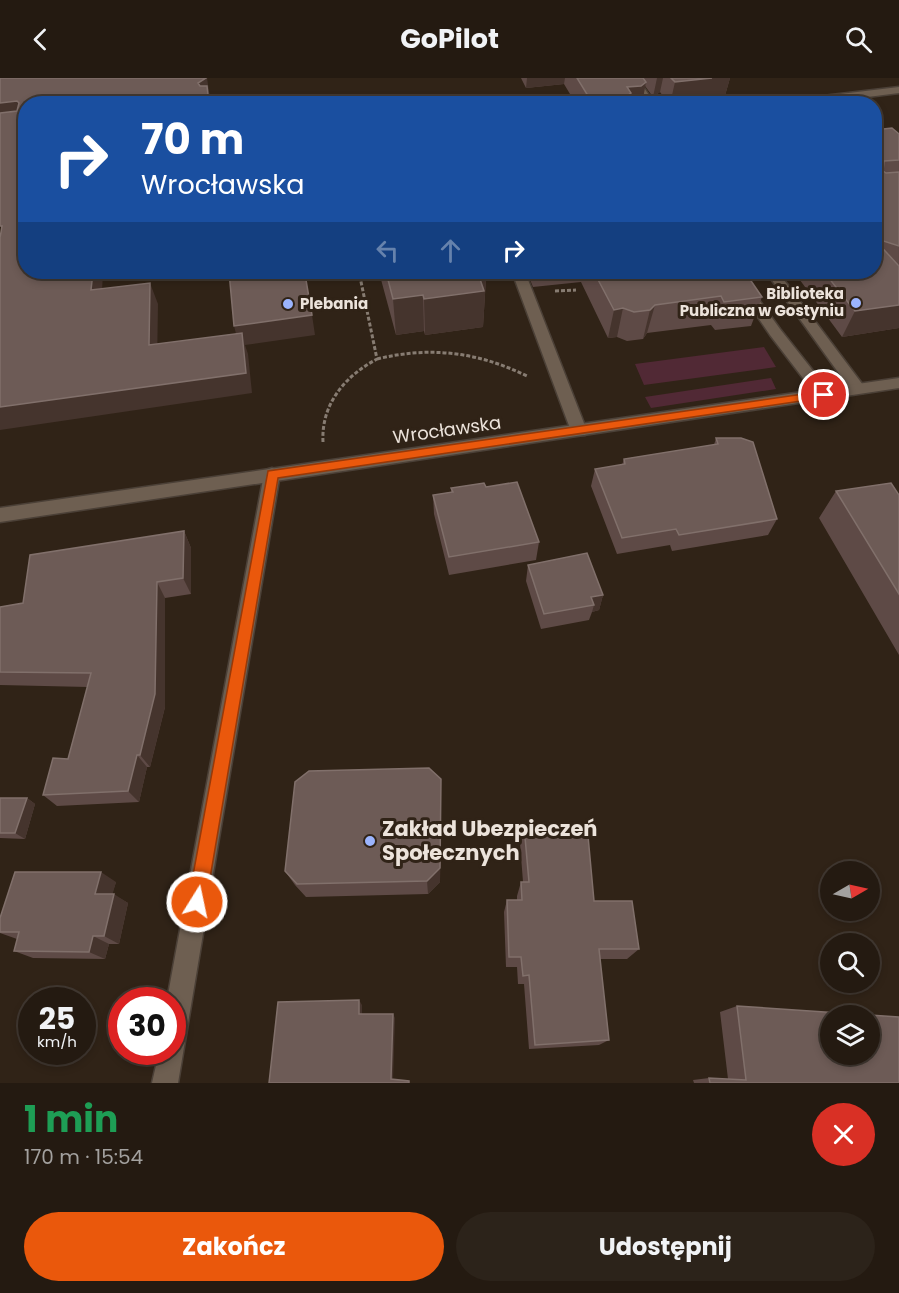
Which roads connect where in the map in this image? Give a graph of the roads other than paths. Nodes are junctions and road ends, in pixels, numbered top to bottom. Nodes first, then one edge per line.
1 (636, 84) edge
2 (899, 90) edge
3 (645, 96) edge
4 (848, 96) edge
5 (521, 279) edge
6 (738, 279) edge
7 (777, 279) edge
8 (899, 383) edge
9 (858, 389) junction
10 (824, 395) junction
11 (579, 431) junction
12 (272, 474) junction
13 (0, 515) edge
14 (182, 987) edge
15 (168, 1065) edge
16 (165, 1083) edge

1 - 3 street
2 - 4 street
5 - 11 street
6 - 10 street
7 - 9 street
8 - 9 street, Wrocławska
9 - 10 street, Wrocławska
10 - 11 street, Wrocławska
11 - 12 street, Wrocławska
12 - 13 street, Wrocławska
12 - 14 street
15 - 16 street

